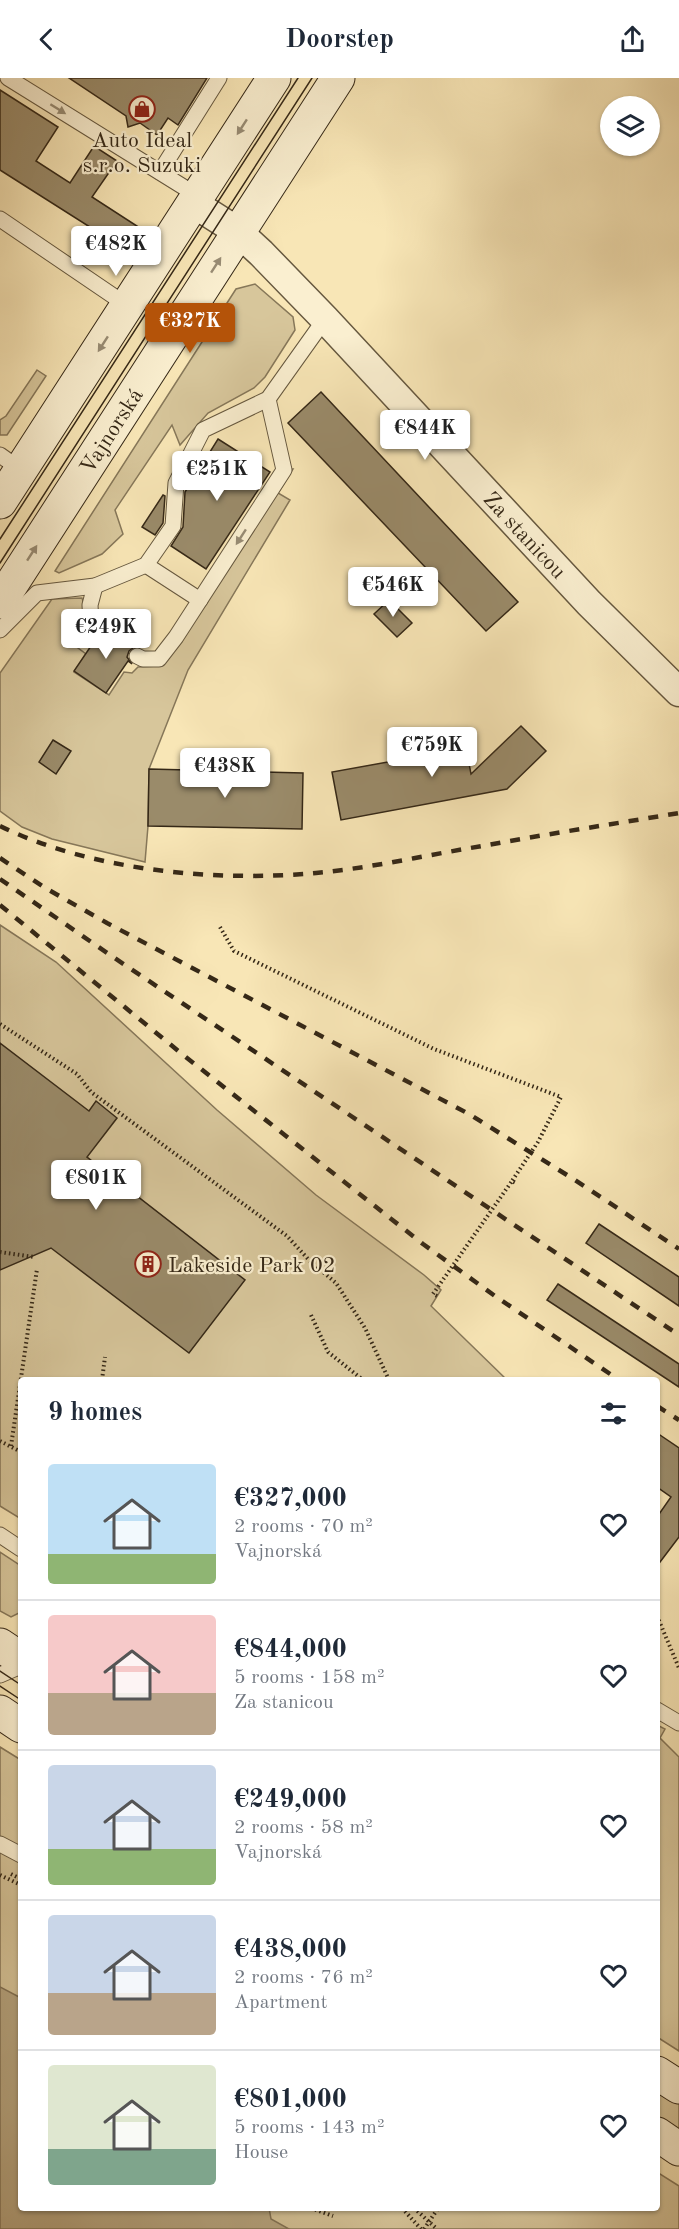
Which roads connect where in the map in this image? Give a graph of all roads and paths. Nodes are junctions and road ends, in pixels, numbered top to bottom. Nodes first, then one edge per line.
1 (8, 78) edge
2 (219, 78) edge
3 (274, 78) edge
4 (338, 78) edge
5 (160, 172) junction
6 (195, 200) junction
7 (0, 219) edge
8 (237, 231) junction
9 (128, 306) junction
10 (325, 319) junction
11 (268, 399) junction
12 (10, 463) edge
13 (0, 502) edge
14 (146, 565) junction
15 (95, 586) junction
16 (200, 600) junction
17 (0, 602) edge
18 (0, 630) edge
19 (99, 631) dead end
20 (137, 656) dead end
21 (679, 692) edge
22 (220, 927) dead end
23 (0, 1024) edge
24 (0, 1252) edge
25 (34, 1257) dead end
26 (37, 1269) dead end
27 (437, 1296) dead end
28 (311, 1315) dead end
29 (105, 1357) dead end
30 (21, 1377) edge
31 (102, 1377) edge
32 (359, 1377) edge
33 (388, 1377) edge
34 (18, 1394) edge
35 (0, 1441) edge
36 (10, 1446) junction
37 (18, 1450) edge
38 (0, 1535) edge
39 (18, 1547) edge
40 (660, 1623) edge
41 (0, 1645) edge
42 (18, 1657) edge
43 (18, 1667) edge
44 (679, 1668) edge
45 (0, 1675) edge
46 (0, 1712) edge
47 (660, 1712) edge
48 (679, 1723) edge
49 (18, 1724) edge
50 (0, 1844) edge
51 (18, 1853) edge
52 (0, 1875) edge
53 (18, 1884) edge
54 (660, 2075) edge
55 (679, 2087) edge
56 (660, 2136) edge
57 (679, 2149) edge
58 (319, 2211) edge
59 (405, 2211) edge
60 (417, 2211) edge
61 (435, 2211) edge
62 (333, 2216) dead end
63 (428, 2223) junction
64 (422, 2229) edge
65 (437, 2229) edge

1 -> 5 lane
2 - 5 lane
3 -> 6 main road
4 - 8 main road, Vajnorská
5 - 6 lane
6 - 8 street, Za stanicou
6 - 9 main road
7 - 9 lane
8 - 10 street, Za stanicou
17 -> 8 main road, Vajnorská
9 -> 12 main road
10 - 11 lane
10 - 21 street, Za stanicou
11 - 14 lane
11 -> 16 lane
12 - 13 main road
14 - 15 lane
14 - 16 lane
15 - 18 lane
15 - 19 lane
16 - 20 lane
22 - 27 path
23 - 33 path
24 - 25 path
26 - 30 path
28 - 32 path
29 - 31 path
34 - 36 path
35 - 36 path
36 - 37 path
38 - 39 lane
40 - 44 path
41 - 42 main road
43 - 45 lane
46 - 49 main road
47 - 48 lane
50 - 51 lane
52 - 53 path
54 - 55 main road
56 - 57 main road
58 - 62 path
59 - 64 path
60 - 63 path
61 - 63 path
63 - 64 path
63 - 65 path

